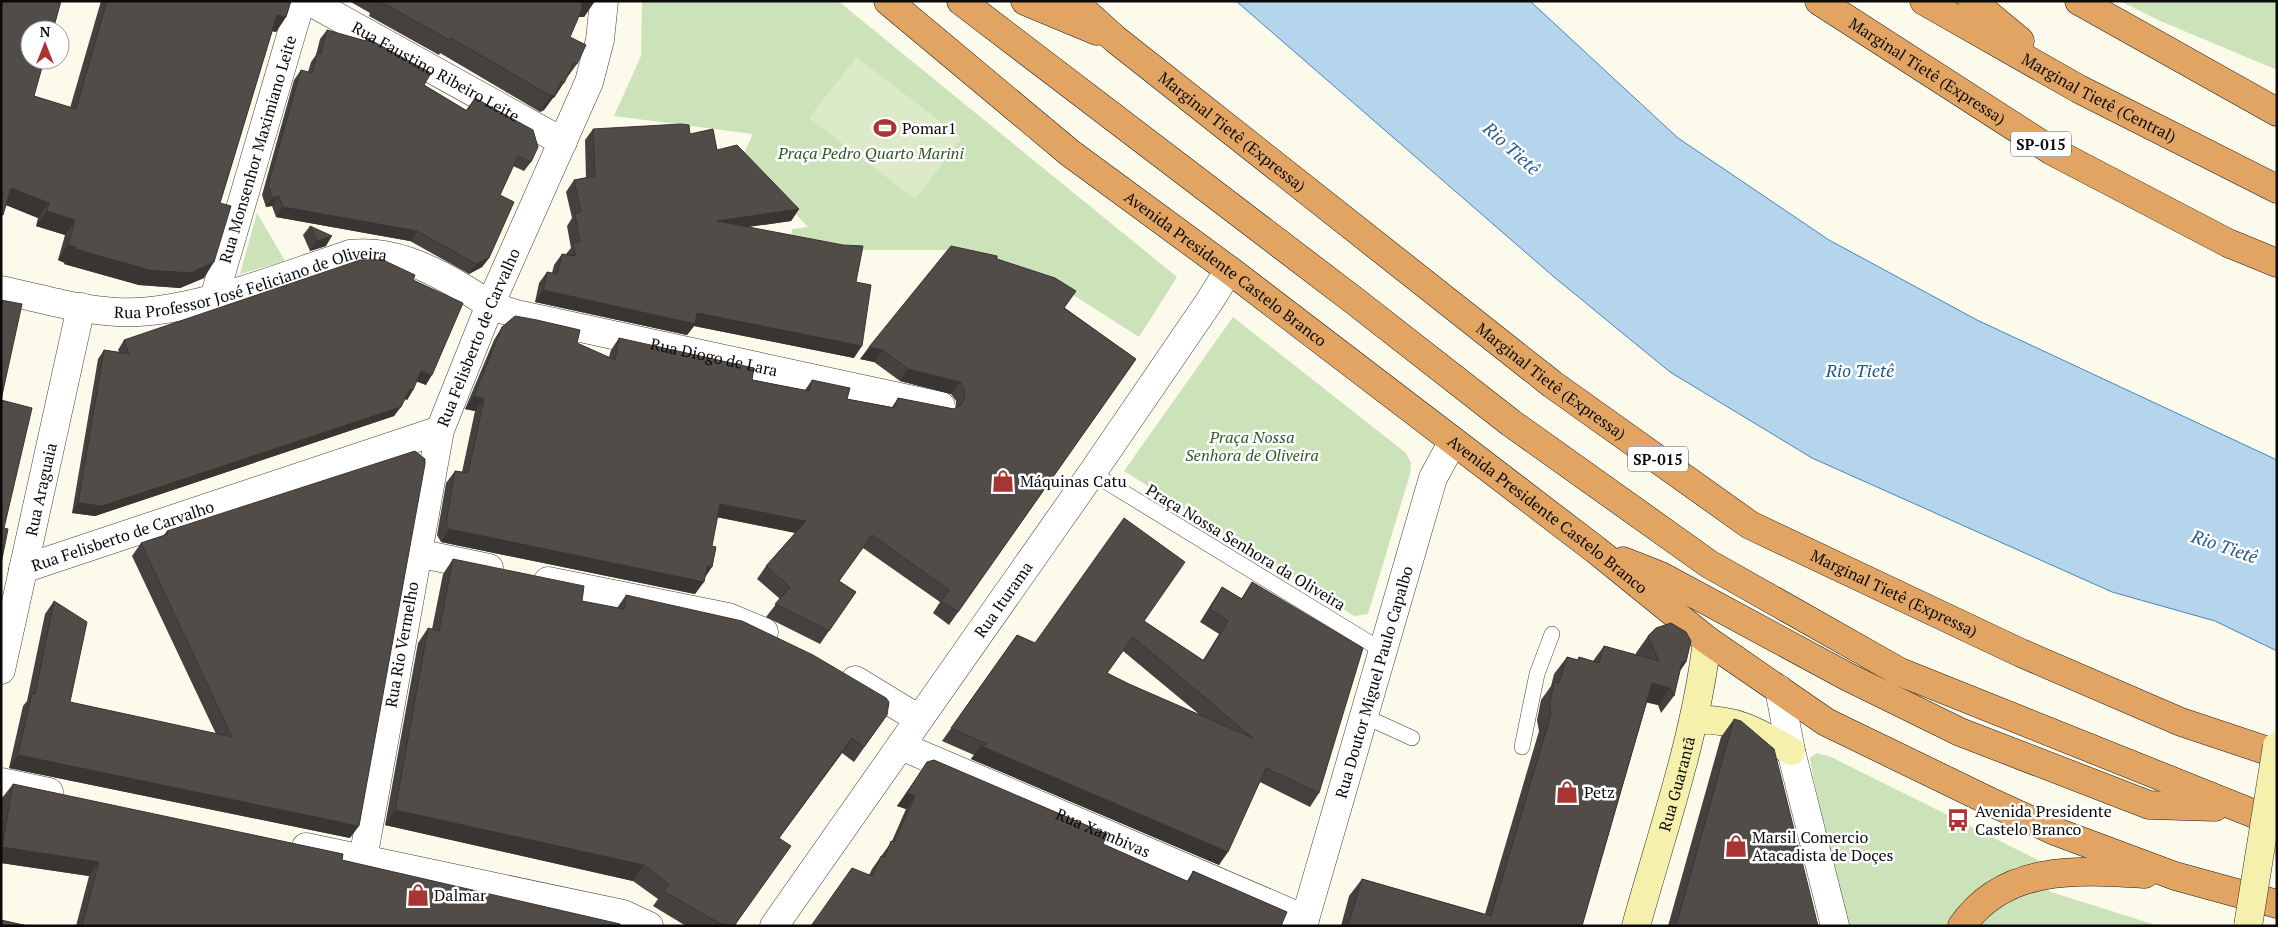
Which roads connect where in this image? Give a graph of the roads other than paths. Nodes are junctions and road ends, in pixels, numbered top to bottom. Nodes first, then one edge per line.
1 (301, 1) edge
2 (309, 1) edge
3 (604, 1) edge
4 (888, 1) edge
5 (961, 1) edge
6 (1025, 1) edge
7 (1073, 1) edge
8 (1819, 1) edge
9 (1924, 1) edge
10 (1972, 1) edge
11 (2079, 1) edge
12 (2120, 1) edge
13 (1115, 38) junction
14 (2146, 38) junction
15 (2079, 89) junction
16 (2277, 112) edge
17 (563, 142) junction
18 (2277, 189) edge
19 (2277, 263) edge
20 (1229, 270) junction
21 (1, 290) edge
22 (214, 298) junction
23 (490, 305) junction
24 (80, 307) junction
25 (941, 406) edge
26 (440, 430) junction
27 (1453, 441) junction
28 (1092, 473) junction
29 (1596, 550) junction
30 (417, 553) junction
31 (23, 570) junction
32 (1552, 634) dead end
33 (1707, 640) junction
34 (784, 641) edge
35 (1383, 651) junction
36 (1, 670) edge
37 (837, 670) edge
38 (1780, 689) junction
39 (1364, 716) junction
40 (919, 719) junction
41 (1694, 720) junction
42 (1412, 738) dead end
43 (901, 746) junction
44 (2277, 746) edge
45 (1522, 747) dead end
46 (1791, 751) junction
47 (2277, 754) edge
48 (1, 782) edge
49 (72, 797) edge
50 (2234, 808) junction
51 (2277, 823) edge
52 (286, 842) edge
53 (363, 859) junction
54 (2175, 876) junction
55 (2277, 904) edge
56 (1304, 922) edge
57 (649, 926) edge
58 (774, 926) edge
59 (1636, 926) edge
60 (1835, 926) edge
61 (1962, 926) edge
62 (2248, 926) edge

1 - 22 street, Rua Monsenhor Maximiano Leite
2 - 17 street, Rua Faustino Ribeiro Leite
3 - 17 street, Rua Felisberto de Carvalho
4 - 20 highway, Avenida Presidente Castelo Branco
5 - 50 highway
6 - 13 highway
7 - 13 highway, Marginal Tietê (Expressa) / SP-015
8 - 19 highway, Marginal Tietê (Expressa) / SP-015
9 - 15 highway, Marginal Tietê (Central)
10 - 15 highway
11 - 14 highway
12 - 14 highway
13 - 47 highway, Marginal Tietê (Expressa) / SP-015
14 - 16 highway
15 - 18 highway, Marginal Tietê (Central)
17 - 23 street, Rua Felisberto de Carvalho
20 - 27 highway, Avenida Presidente Castelo Branco
20 - 28 street, Rua Iturama
21 - 24 street, Rua Professor José Feliciano de Oliveira
22 - 23 street, Rua Professor José Feliciano de Oliveira
22 - 24 street, Rua Professor José Feliciano de Oliveira
23 - 25 street, Rua Diogo de Lara
23 - 26 street, Rua Felisberto de Carvalho
24 - 31 street, Rua Araguaia
26 - 30 street, Rua Rio Vermelho
26 - 31 street, Rua Felisberto de Carvalho
27 - 29 highway, Avenida Presidente Castelo Branco
27 - 35 street, Rua Doutor Miguel Paulo Capalbo
28 - 35 lane, Praça Nossa Senhora da Oliveira
28 - 40 street, Rua Iturama
29 - 33 highway, Avenida Presidente Castelo Branco
29 - 50 highway
30 - 34 street
30 - 53 street, Rua Rio Vermelho
31 - 36 street, Rua Araguaia
32 - 45 lane
33 - 38 highway, Avenida Presidente Castelo Branco
33 - 41 street, Rua Guarantã
35 - 39 street, Rua Doutor Miguel Paulo Capalbo
37 - 40 street
38 - 46 street
38 - 54 highway, Avenida Presidente Castelo Branco
39 - 42 lane
39 - 56 street, Rua Doutor Miguel Paulo Capalbo
40 - 43 street, Rua Iturama
41 - 46 street
41 - 59 street, Rua Guarantã
43 - 56 street, Rua Xambivas
43 - 58 street, Rua Iturama
44 - 62 street, bridge
46 - 60 street
48 - 49 street
50 - 51 highway
52 - 53 street
53 - 57 street
54 - 55 highway, Avenida Presidente Castelo Branco
54 - 61 highway

